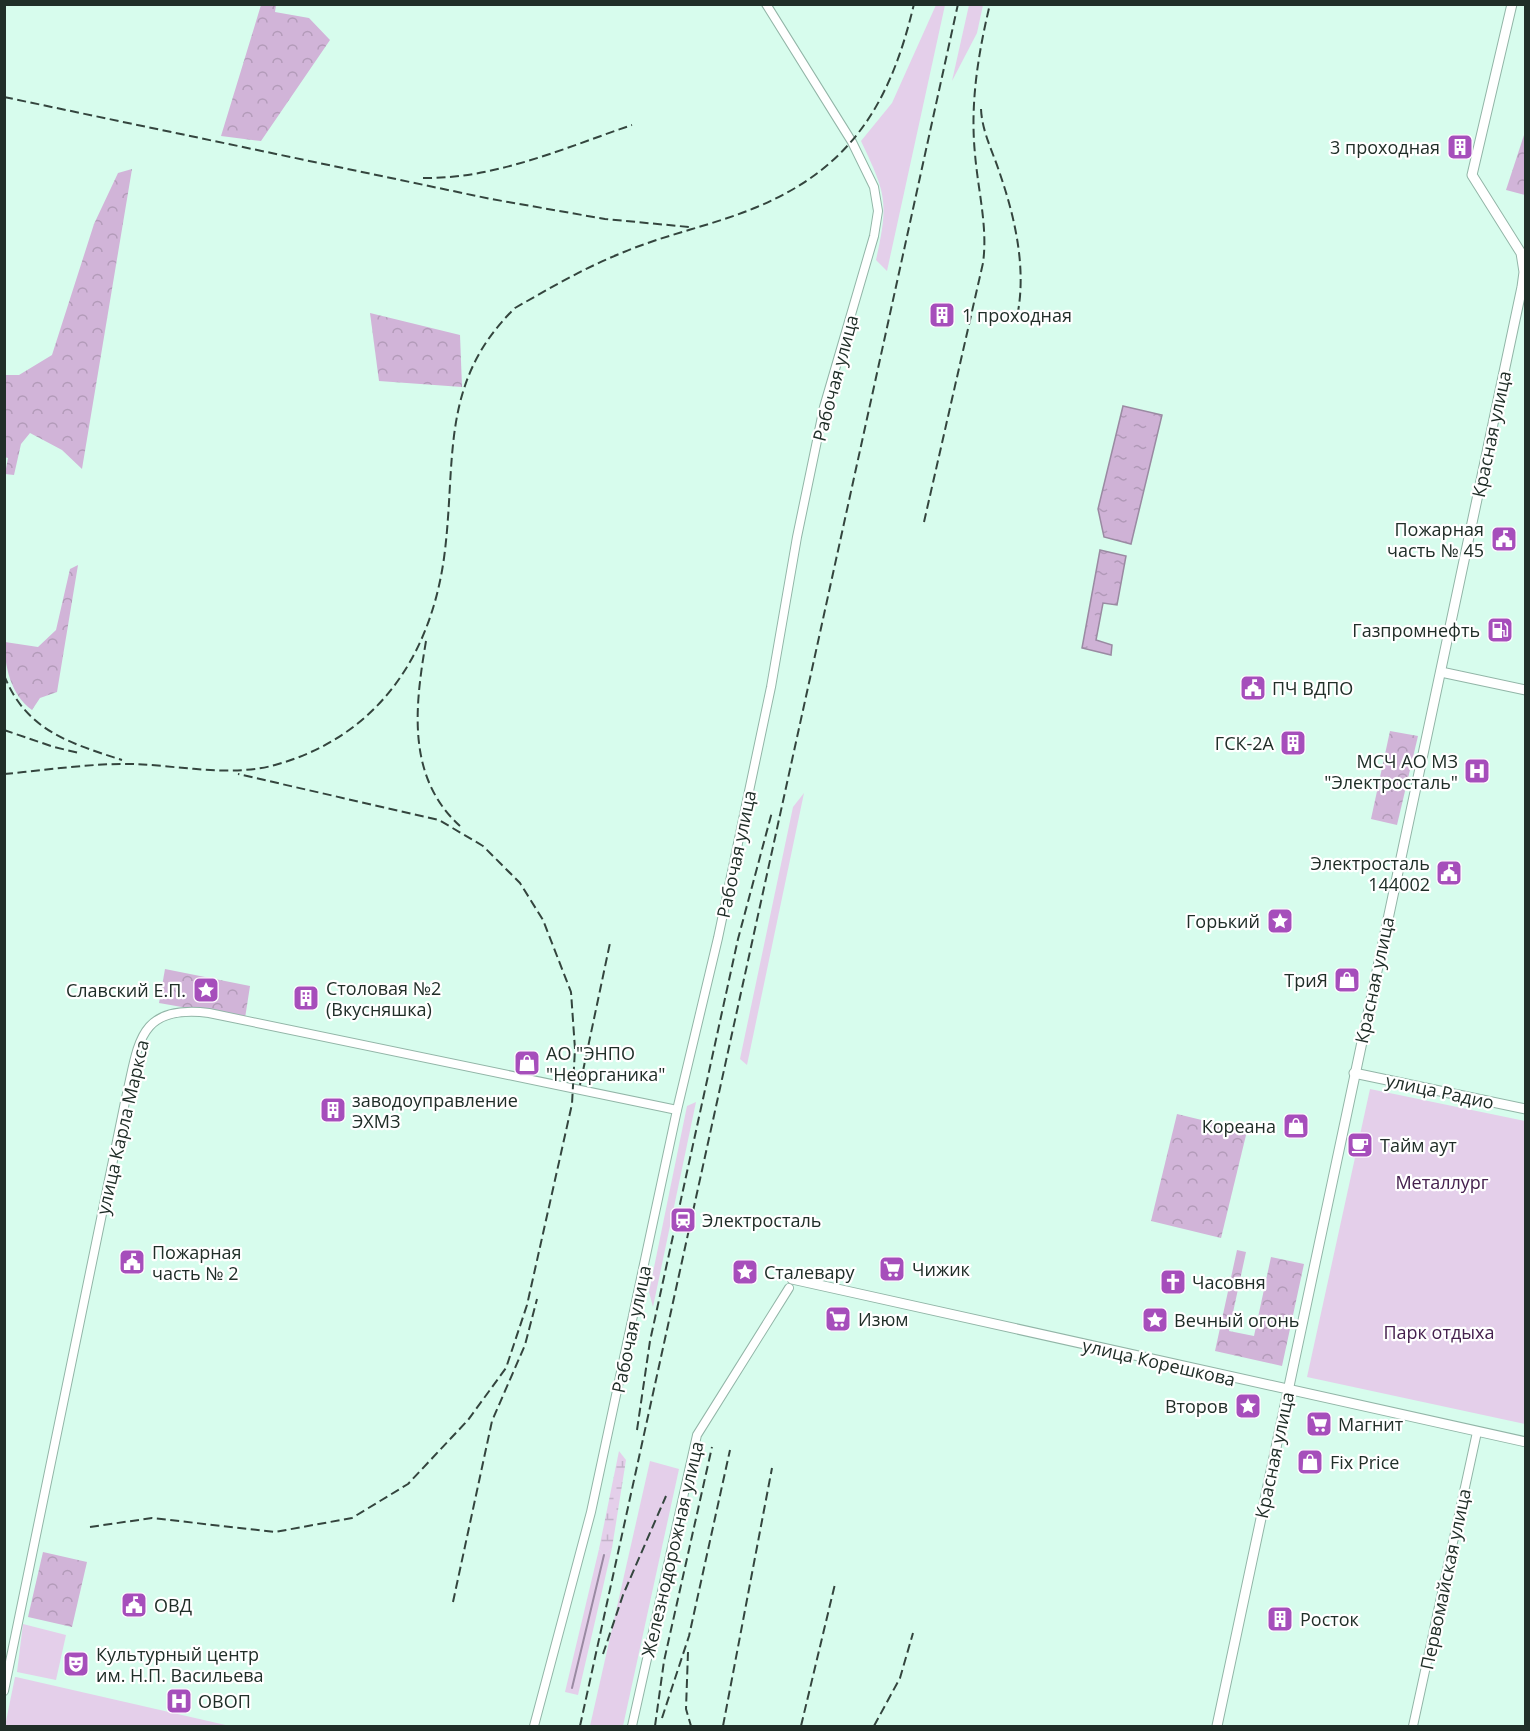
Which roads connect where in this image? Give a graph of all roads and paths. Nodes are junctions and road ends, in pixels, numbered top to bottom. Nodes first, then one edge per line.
1 (766, 4) edge
2 (1512, 4) edge
3 (1441, 672) junction
4 (1526, 690) edge
5 (1354, 1073) junction
6 (1526, 1109) edge
7 (677, 1110) junction
8 (791, 1284) joint
9 (1288, 1390) junction
10 (1477, 1432) junction
11 (1526, 1442) edge
12 (4, 1691) edge
13 (534, 1726) edge
14 (632, 1726) edge
15 (1217, 1726) edge
16 (1413, 1726) edge

1 - 7 street, Рабочая улица
2 - 3 main road, Красная улица
3 - 4 main road
3 - 5 main road, Красная улица
5 - 6 main road, улица Радио
5 - 9 main road, Красная улица
7 - 12 street, улица Карла Маркса
7 - 13 street, Рабочая улица
8 - 9 main road, улица Корешкова
8 - 14 street, Железнодорожная улица
9 - 10 main road, улица Корешкова
9 - 15 main road, Красная улица
10 - 11 main road, улица Корешкова
10 - 16 street, Первомайская улица

